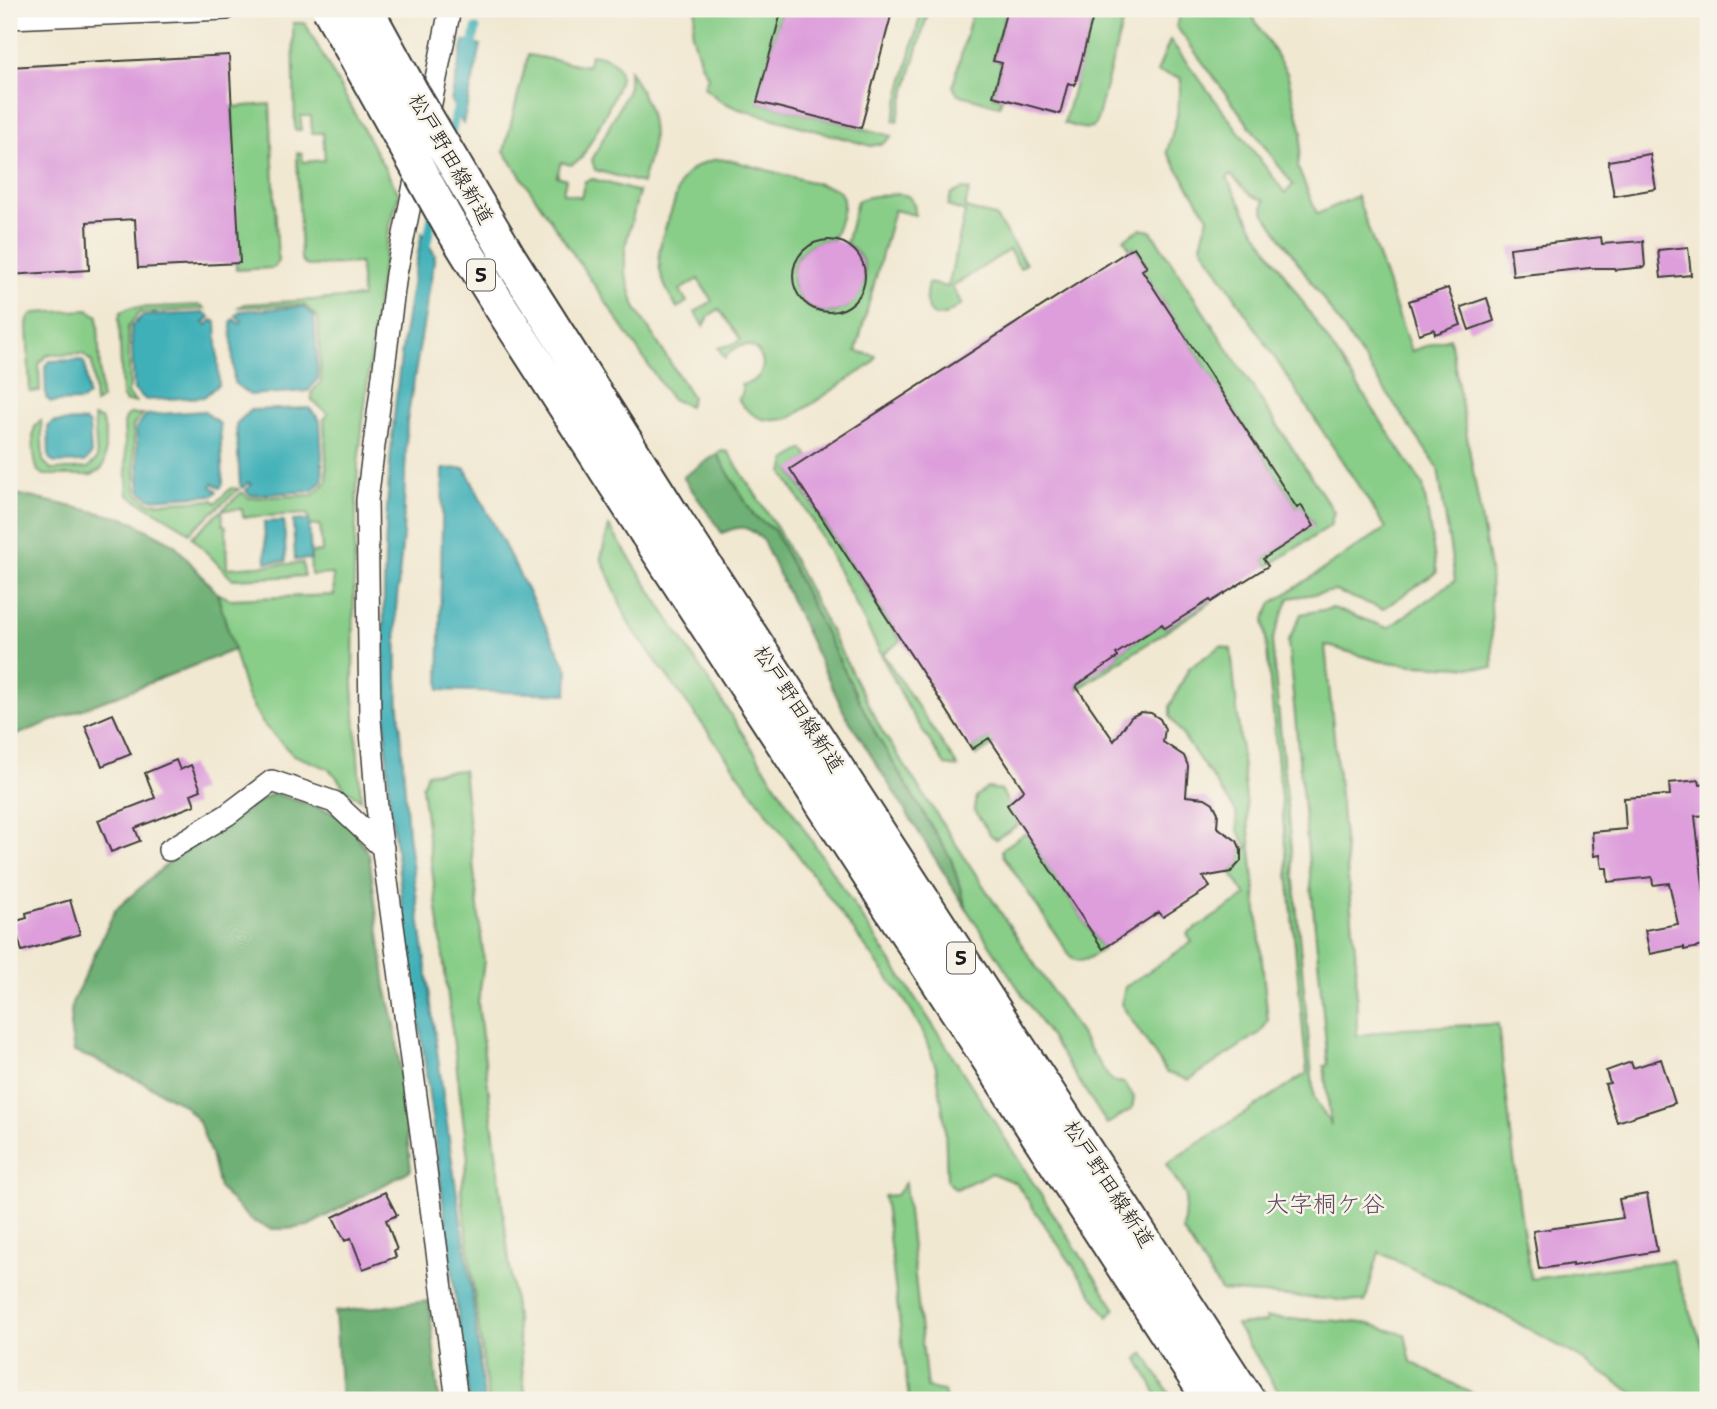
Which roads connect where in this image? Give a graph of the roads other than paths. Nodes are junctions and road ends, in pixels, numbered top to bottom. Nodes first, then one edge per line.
1 (226, 9) edge
2 (329, 9) edge
3 (366, 9) edge
4 (450, 9) edge
5 (9, 18) edge
6 (660, 525) junction
7 (383, 848) junction
8 (169, 850) dead end
9 (457, 1400) edge
10 (1210, 1400) edge
11 (1248, 1400) edge

1 - 5 street
2 - 6 main road, 松戸野田線新道 / 5, bridge
3 - 6 main road, 松戸野田線新道 / 5, bridge
4 - 7 street
6 - 10 main road, 松戸野田線新道 / 5
6 - 11 main road, 松戸野田線新道 / 5
7 - 8 street
7 - 9 street

